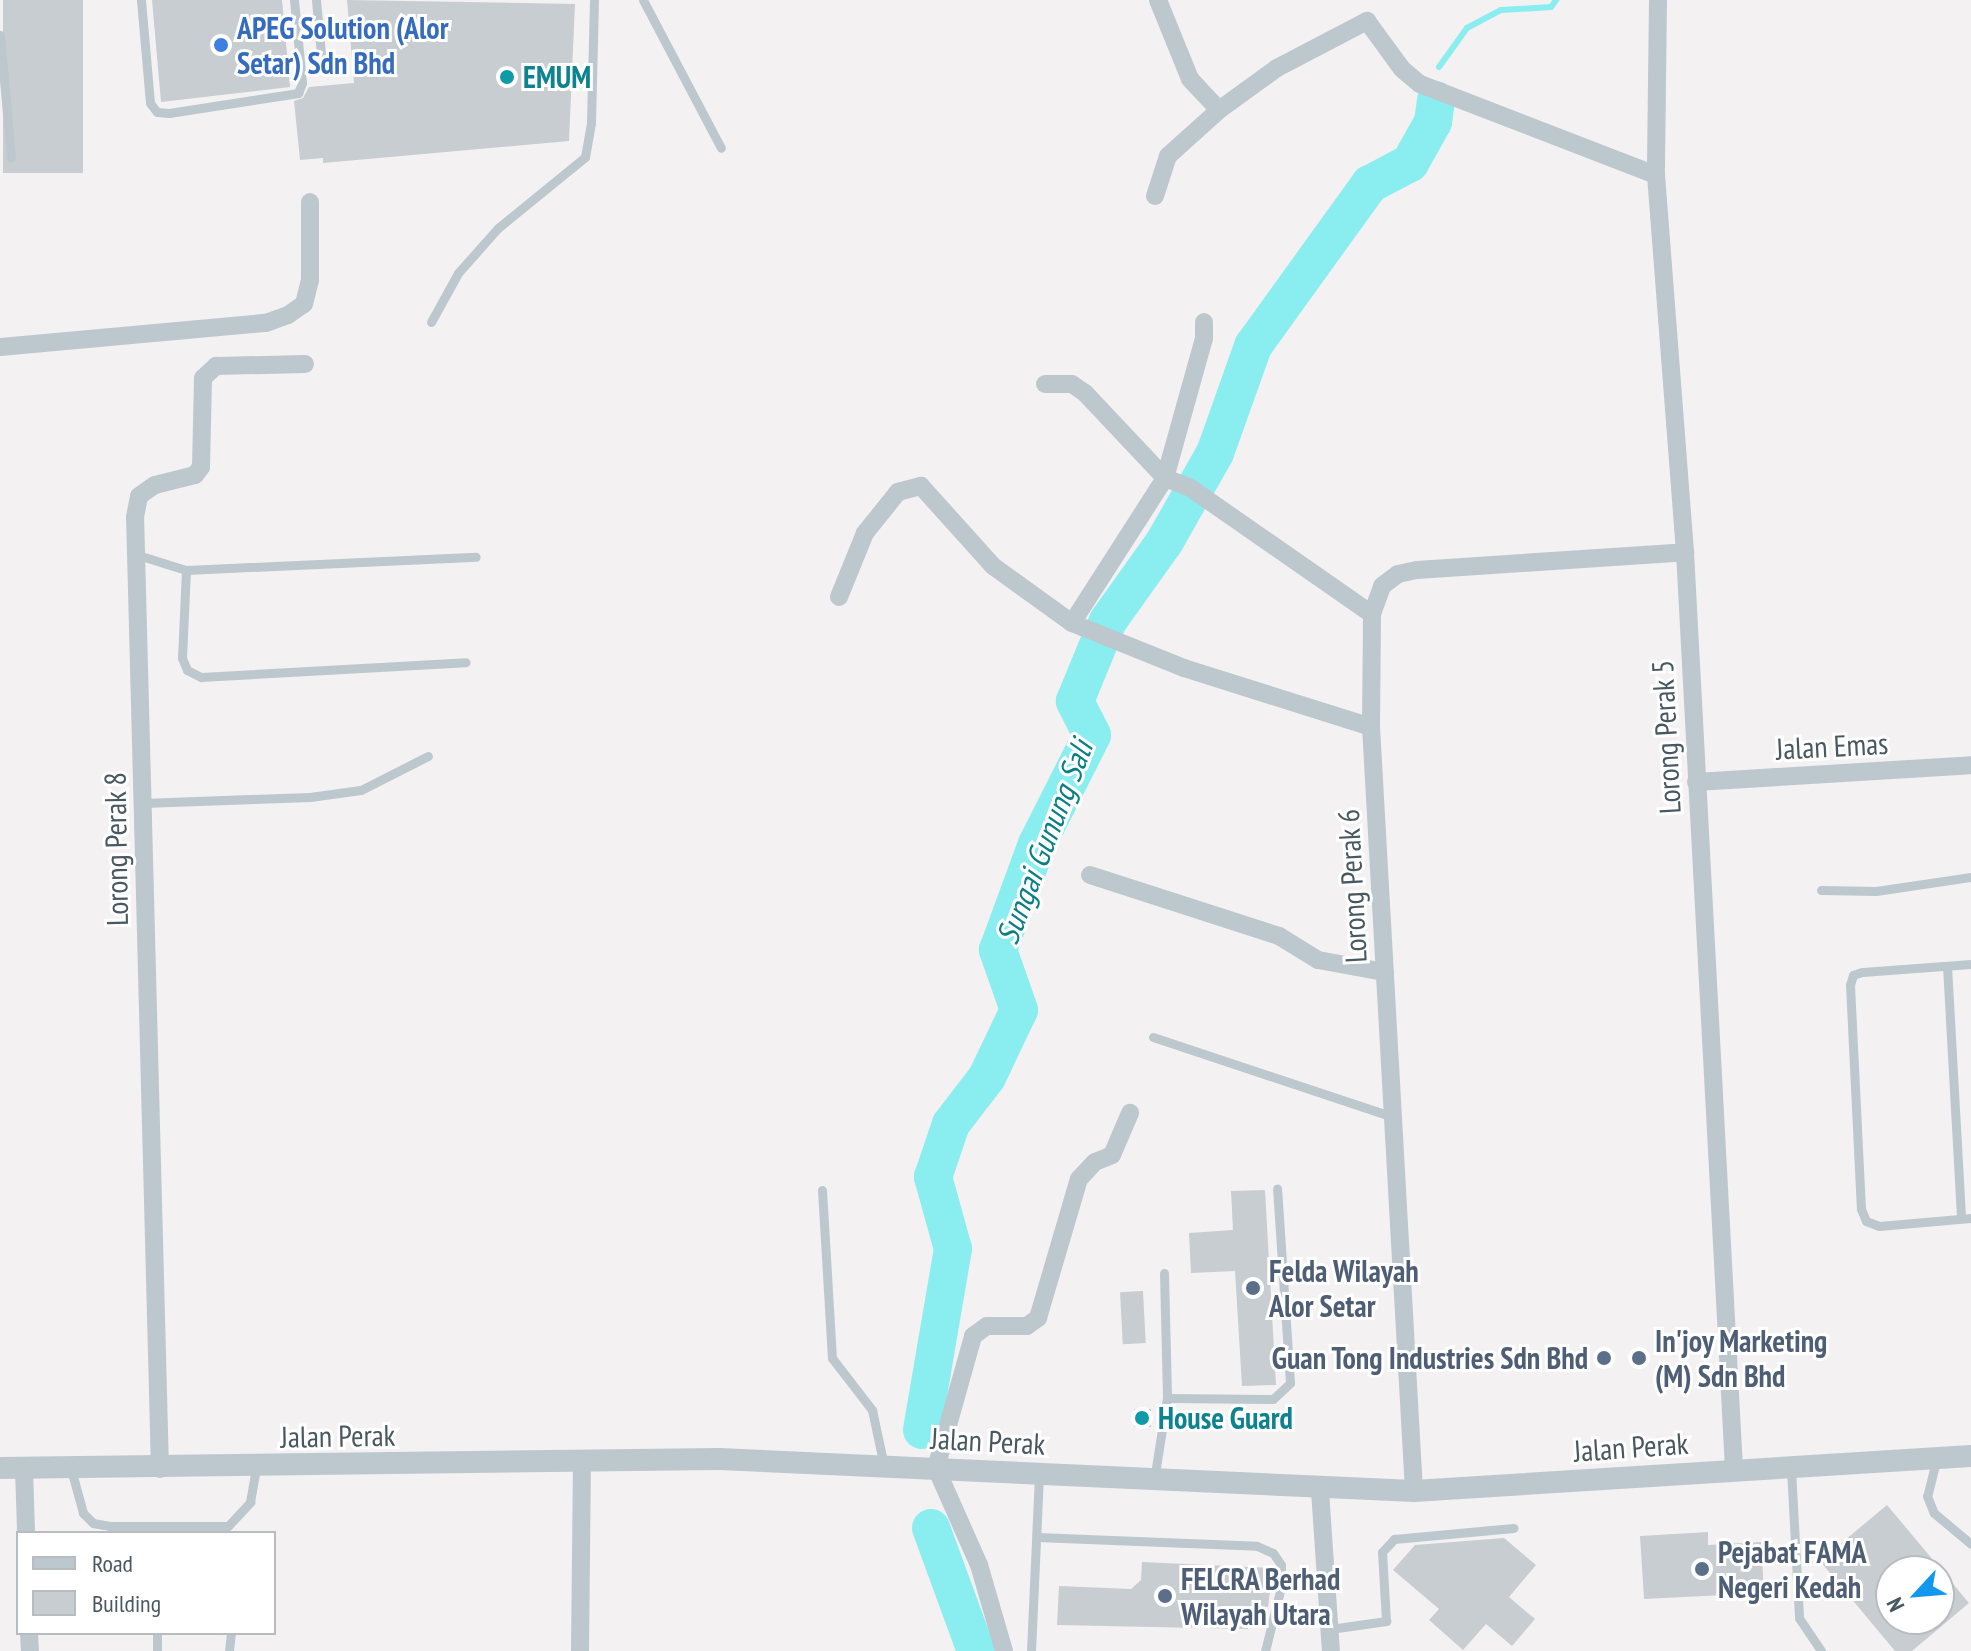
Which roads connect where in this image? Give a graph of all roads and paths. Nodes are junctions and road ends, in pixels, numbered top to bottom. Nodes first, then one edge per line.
1 (141, 0) edge
2 (294, 0) edge
3 (316, 0) edge
4 (594, 0) edge
5 (643, 0) edge
6 (1158, 0) edge
7 (1658, 0) edge
8 (0, 35) edge
9 (321, 54) dead end
10 (1219, 110) junction
11 (721, 148) dead end
12 (11, 158) dead end
13 (1656, 175) junction
14 (1155, 196) dead end
15 (310, 202) dead end
16 (431, 322) dead end
17 (1204, 322) dead end
18 (0, 347) edge
19 (305, 364) dead end
20 (1045, 384) dead end
21 (1165, 478) junction
22 (1685, 552) junction
23 (138, 555) junction
24 (476, 557) dead end
25 (186, 570) junction
26 (839, 597) dead end
27 (1372, 614) junction
28 (1072, 623) junction
29 (466, 662) dead end
30 (1371, 727) junction
31 (428, 756) dead end
32 (1971, 765) edge
33 (1696, 782) junction
34 (143, 803) junction
35 (1090, 875) dead end
36 (1971, 877) edge
37 (1821, 890) dead end
38 (1971, 964) edge
39 (1947, 966) junction
40 (1385, 972) junction
41 (1153, 1037) dead end
42 (1130, 1113) dead end
43 (1393, 1117) junction
44 (1277, 1188) dead end
45 (822, 1190) dead end
46 (1966, 1218) edge
47 (1164, 1273) dead end
48 (1167, 1398) junction
49 (1971, 1456) edge
50 (1937, 1458) junction
51 (582, 1463) junction
52 (884, 1466) junction
53 (1791, 1466) junction
54 (0, 1468) edge
55 (24, 1468) junction
56 (256, 1468) junction
57 (936, 1468) junction
58 (71, 1469) junction
59 (160, 1469) junction
60 (1734, 1470) junction
61 (1039, 1474) junction
62 (1154, 1481) junction
63 (1320, 1491) junction
64 (1414, 1491) junction
65 (1513, 1528) dead end
66 (228, 1529) edge
67 (153, 1530) edge
68 (26, 1531) edge
69 (1037, 1537) junction
70 (1971, 1544) edge
71 (1330, 1629) junction
72 (580, 1651) edge
73 (1004, 1651) edge
74 (1031, 1651) edge
75 (1265, 1651) edge
76 (1331, 1651) edge
77 (1821, 1651) edge

1 - 2 lane
3 - 9 lane
4 - 16 lane
5 - 11 lane
6 - 10 street
7 - 13 street, Lorong Perak 5
8 - 12 lane
10 - 13 street
10 - 14 street
13 - 22 street, Lorong Perak 5
15 - 18 street
17 - 21 street
19 - 23 street, Lorong Perak 8
20 - 21 street
21 - 27 street
21 - 28 street
22 - 27 street, Lorong Perak 6
22 - 33 street, Lorong Perak 5
23 - 25 lane
23 - 34 street, Lorong Perak 8
24 - 25 lane
25 - 29 lane
26 - 28 street
27 - 30 street, Lorong Perak 6
28 - 30 street
30 - 40 street, Lorong Perak 6
31 - 34 lane
32 - 33 street, Jalan Emas
33 - 60 street, Lorong Perak 5
34 - 59 street, Lorong Perak 8
35 - 40 street
36 - 37 lane
38 - 39 lane
39 - 46 lane
39 - 46 lane
40 - 43 street, Lorong Perak 6
41 - 43 lane
42 - 57 street
43 - 64 street, Lorong Perak 6
44 - 48 lane
45 - 52 lane
47 - 48 lane
48 - 62 lane
49 - 50 street, Jalan Perak
50 - 53 street, Jalan Perak
50 - 70 lane
51 - 52 street, Jalan Perak
51 - 56 street, Jalan Perak
51 - 72 street
52 - 57 street, Jalan Perak
53 - 60 street, Jalan Perak
53 - 77 lane
54 - 55 street, Jalan Perak
55 - 58 street, Jalan Perak
55 - 68 street
56 - 59 street, Jalan Perak
56 - 66 lane
57 - 61 street, Jalan Perak
57 - 73 street
58 - 59 street, Jalan Perak
58 - 67 lane
60 - 64 street, Jalan Perak
61 - 62 street, Jalan Perak
61 - 69 lane
62 - 63 street, Jalan Perak
63 - 64 street, Jalan Perak
63 - 71 street
65 - 71 lane
66 - 67 lane
69 - 74 lane
69 - 75 lane
71 - 76 street

